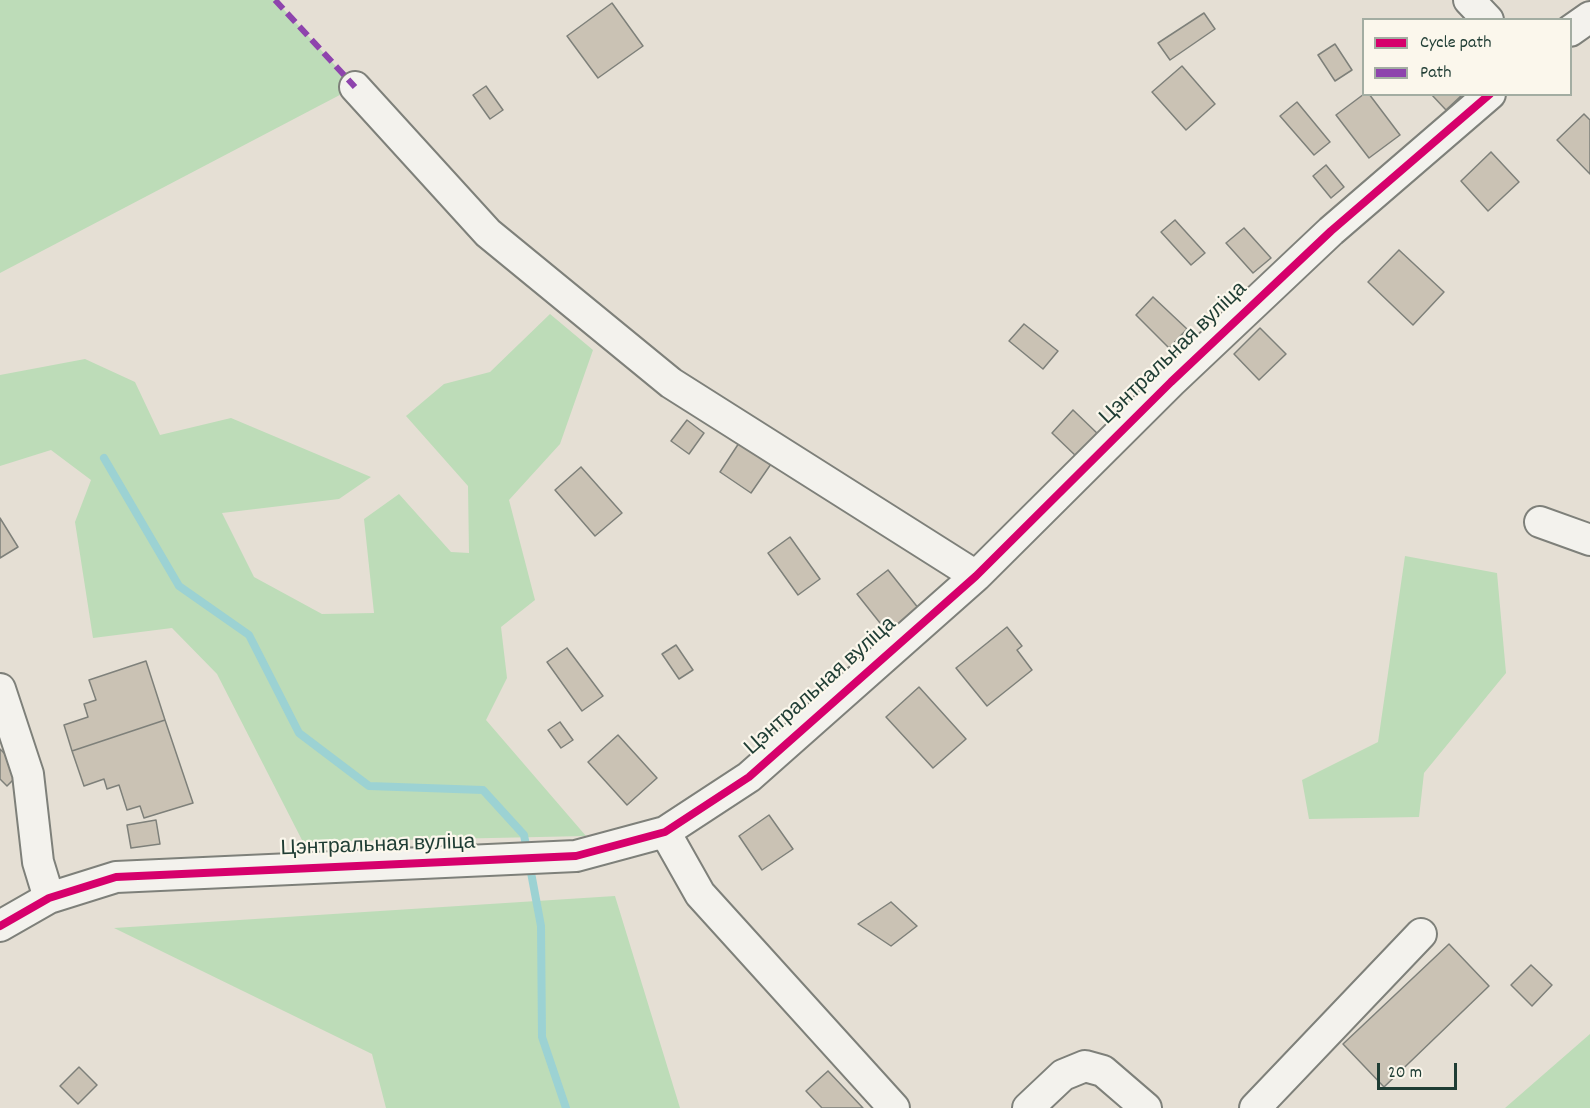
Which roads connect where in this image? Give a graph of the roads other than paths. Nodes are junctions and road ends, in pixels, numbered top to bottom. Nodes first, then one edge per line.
1 (1469, 0) edge
2 (1590, 17) edge
3 (1486, 18) edge
4 (1572, 30) edge
5 (355, 87) dead end
6 (1488, 96) edge
7 (1540, 522) dead end
8 (1590, 540) edge
9 (976, 576) junction
10 (0, 689) edge
11 (665, 832) junction
12 (49, 898) junction
13 (0, 926) edge
14 (1421, 934) dead end
15 (894, 1108) edge
16 (1028, 1108) edge
17 (1146, 1108) edge
18 (1255, 1108) edge

1 - 3 street
2 - 4 street
5 - 9 street
6 - 9 street, Цэнтральная вуліца
7 - 8 street
9 - 11 street, Цэнтральная вуліца
10 - 12 street
11 - 12 street, Цэнтральная вуліца
11 - 15 street
12 - 13 street, Цэнтральная вуліца
14 - 18 street
16 - 17 street

